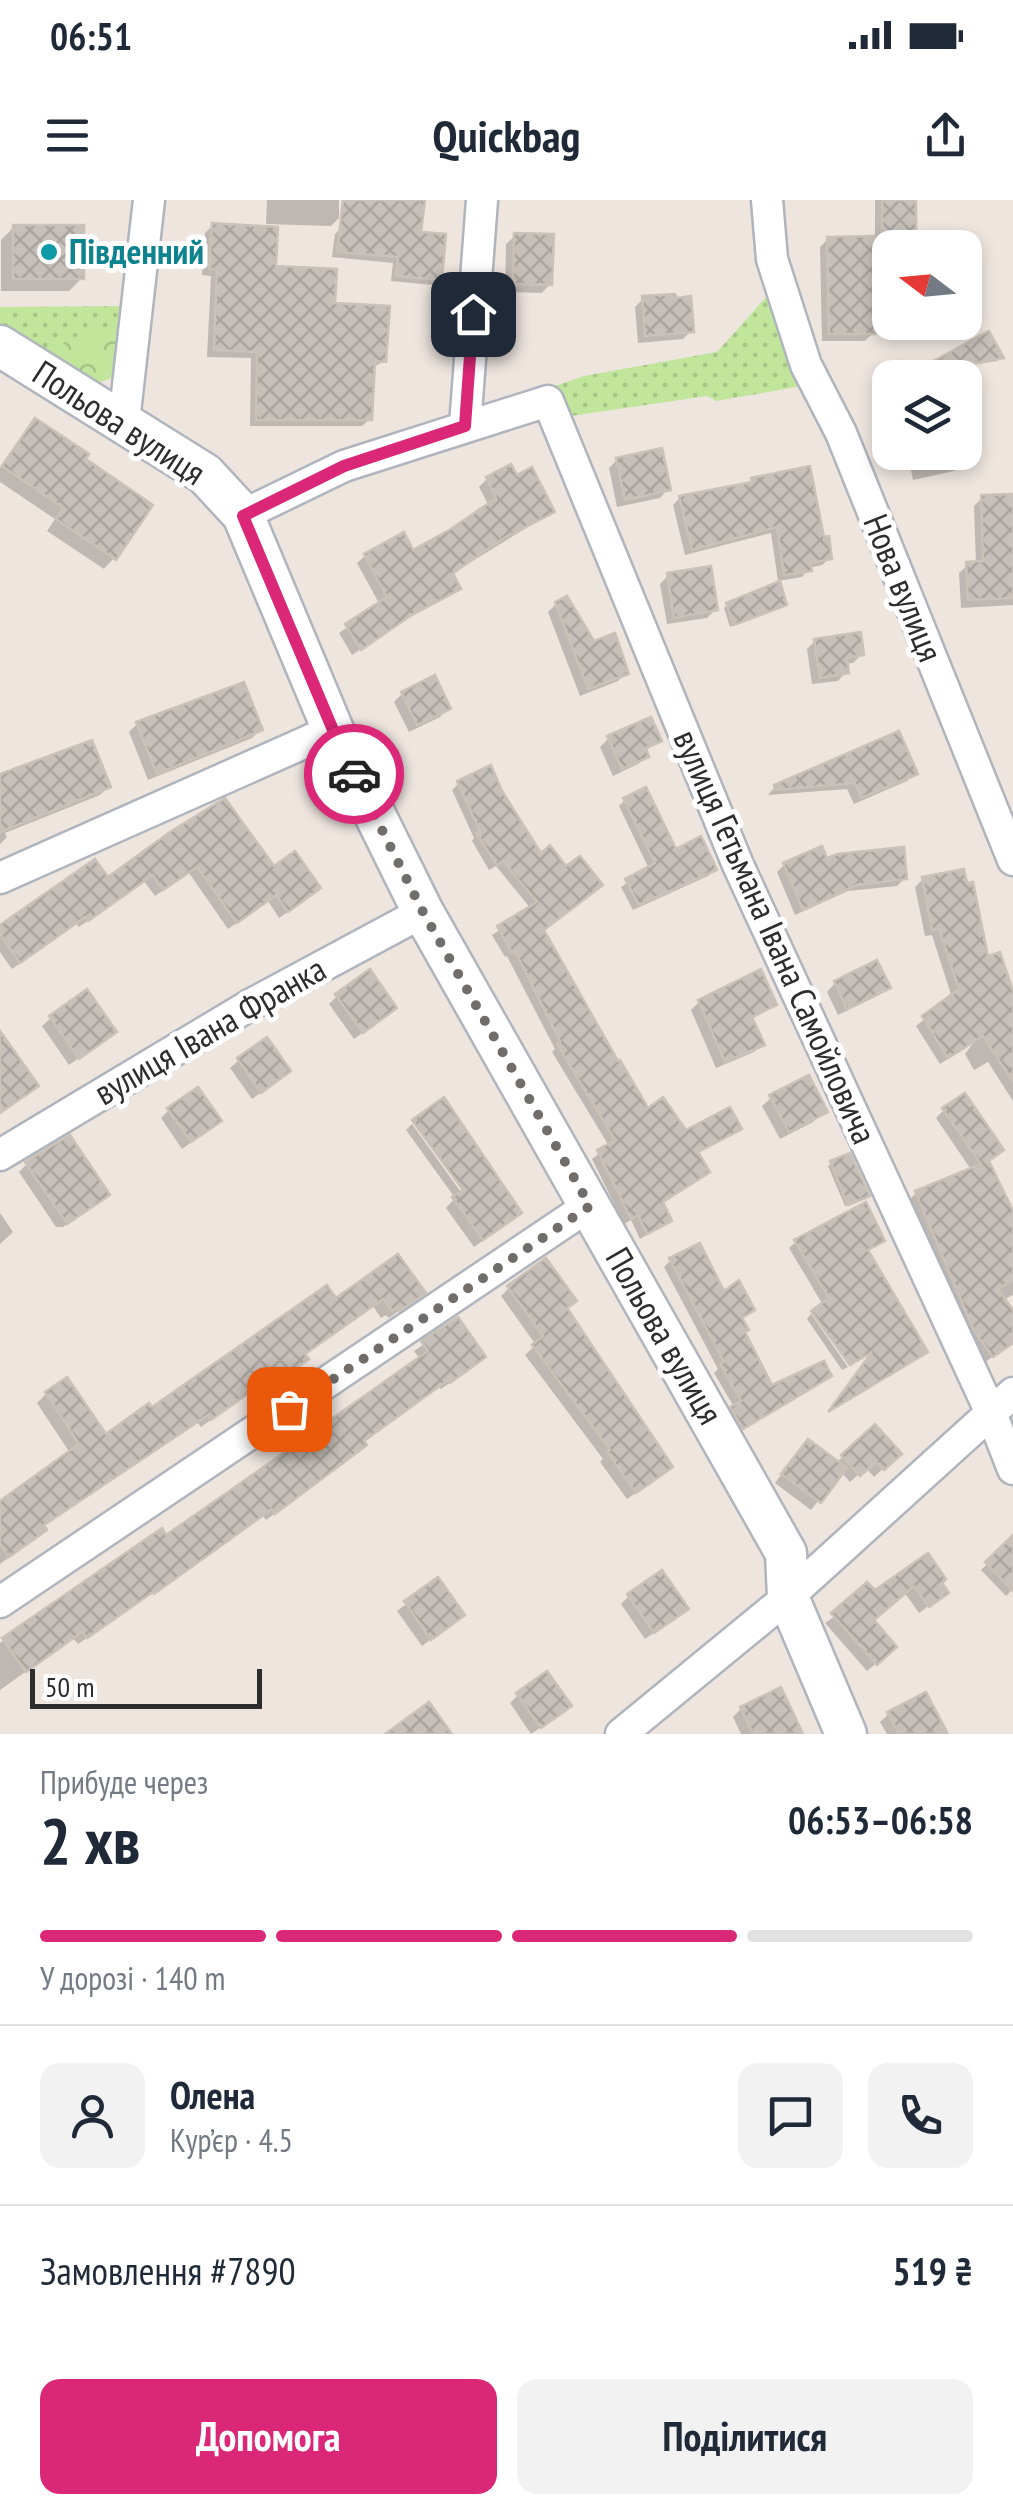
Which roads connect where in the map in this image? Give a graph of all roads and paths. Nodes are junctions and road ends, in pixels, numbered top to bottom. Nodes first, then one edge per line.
1 (148, 200) edge
2 (482, 200) edge
3 (767, 200) edge
4 (0, 346) edge
5 (124, 422) junction
6 (465, 426) junction
7 (243, 516) junction
8 (333, 730) junction
9 (1013, 860) edge
10 (0, 878) edge
11 (423, 912) junction
12 (0, 1155) edge
13 (590, 1206) junction
14 (1002, 1403) edge
15 (1013, 1469) edge
16 (788, 1596) junction
17 (0, 1602) edge
18 (621, 1734) edge
19 (846, 1734) edge

1 - 5 street
2 - 6 street
3 - 9 street, Нова вулиця
4 - 5 street, Польова вулиця
5 - 7 street, Польова вулиця
6 - 7 street
6 - 14 street, вулиця Гетьмана Івана Самойловича
7 - 8 street, Польова вулиця
8 - 10 street
8 - 11 street, Польова вулиця
11 - 12 street, вулиця Івана Франка
11 - 13 street, Польова вулиця
13 - 16 street, Польова вулиця
13 - 17 street
14 - 15 street, вулиця Гетьмана Івана Самойловича
14 - 16 street
16 - 18 street
16 - 19 street, Польова вулиця

